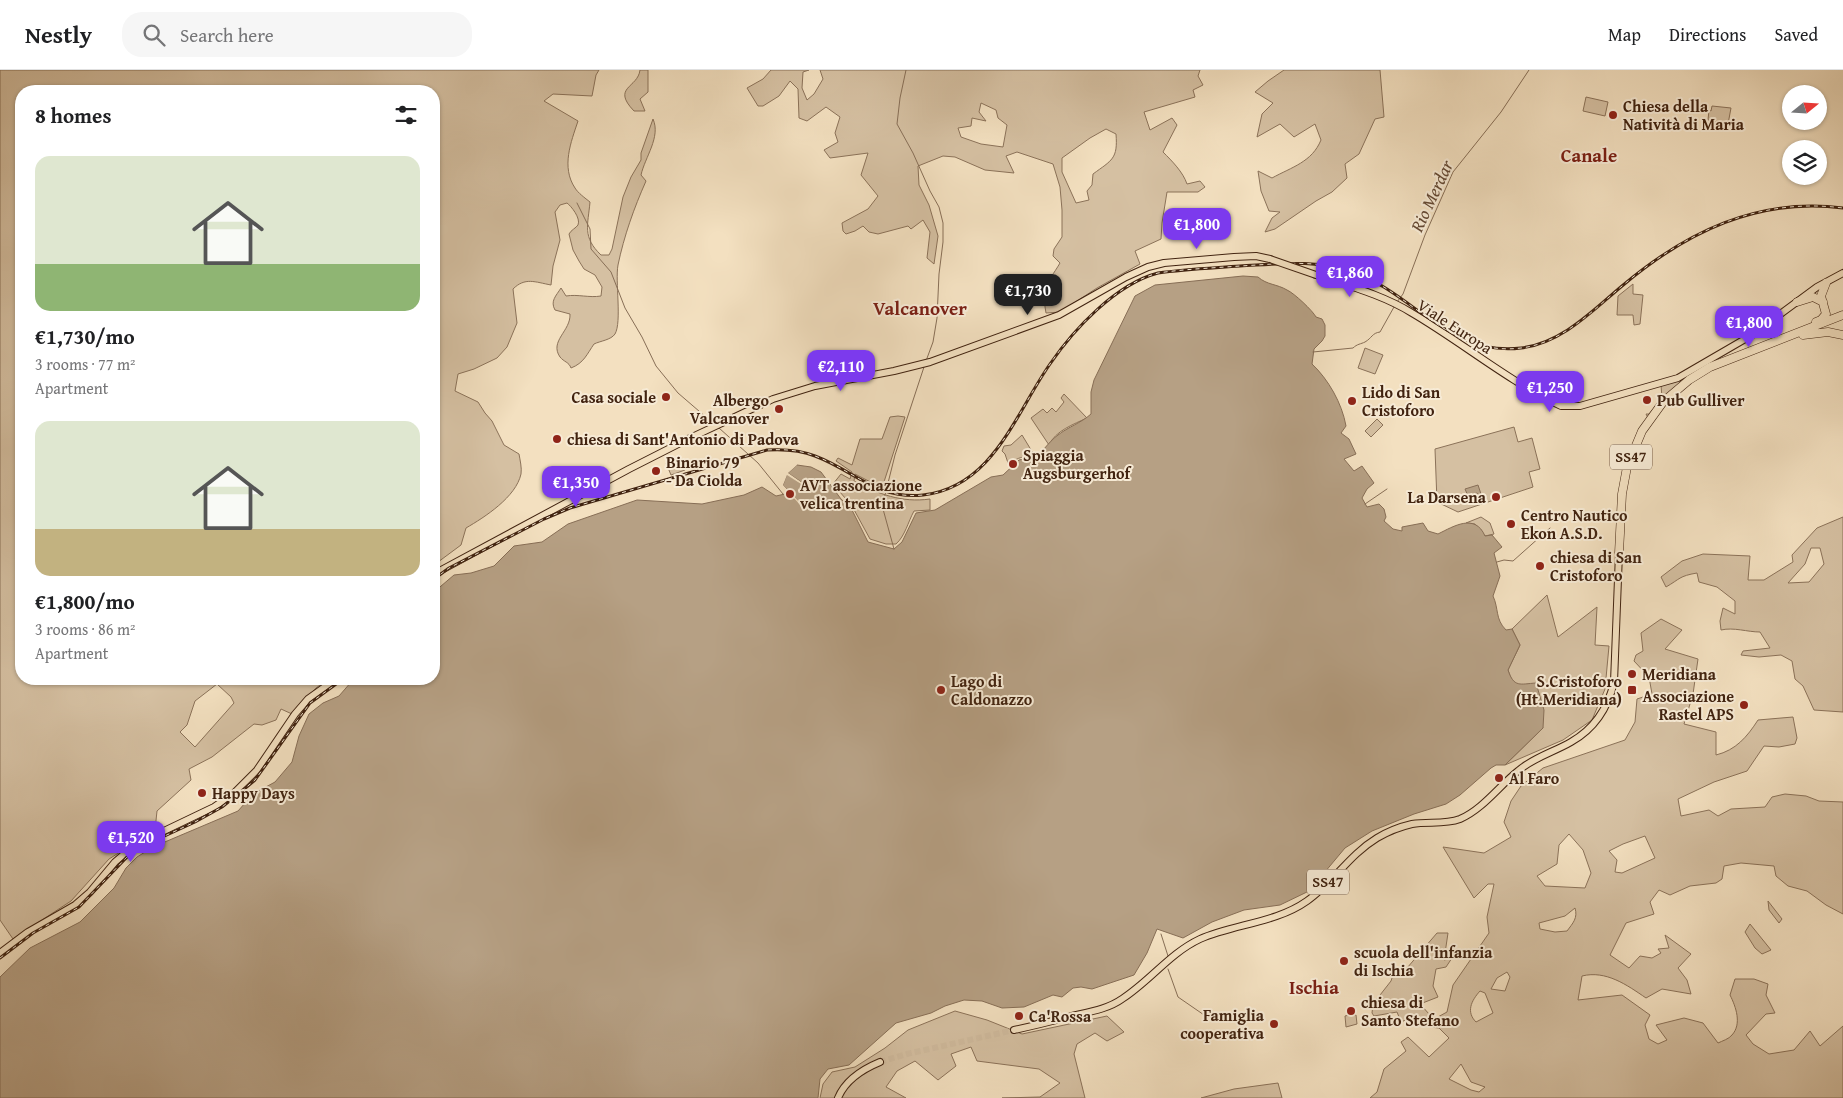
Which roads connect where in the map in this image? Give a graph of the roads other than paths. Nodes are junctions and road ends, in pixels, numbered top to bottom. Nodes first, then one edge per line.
1 (1842, 274) edge
2 (1826, 283) junction
3 (1797, 302) junction
4 (1823, 302) junction
5 (1843, 316) edge
6 (1843, 335) edge
7 (1779, 341) junction
8 (1619, 553) joint
9 (440, 571) edge
10 (328, 685) edge
11 (0, 953) edge
12 (1014, 1030) tunnel mouth
13 (880, 1062) tunnel mouth
14 (838, 1098) edge

1 - 2 main road, Viale Europa
2 - 3 main road, Viale Europa
2 - 4 highway
3 - 4 highway
3 - 9 main road, Viale Europa, bridge
4 - 7 highway
5 - 7 highway, SS47
6 - 7 highway
7 - 8 highway, SS47
8 - 12 main road, SS47
10 - 11 main road
13 - 14 main road

